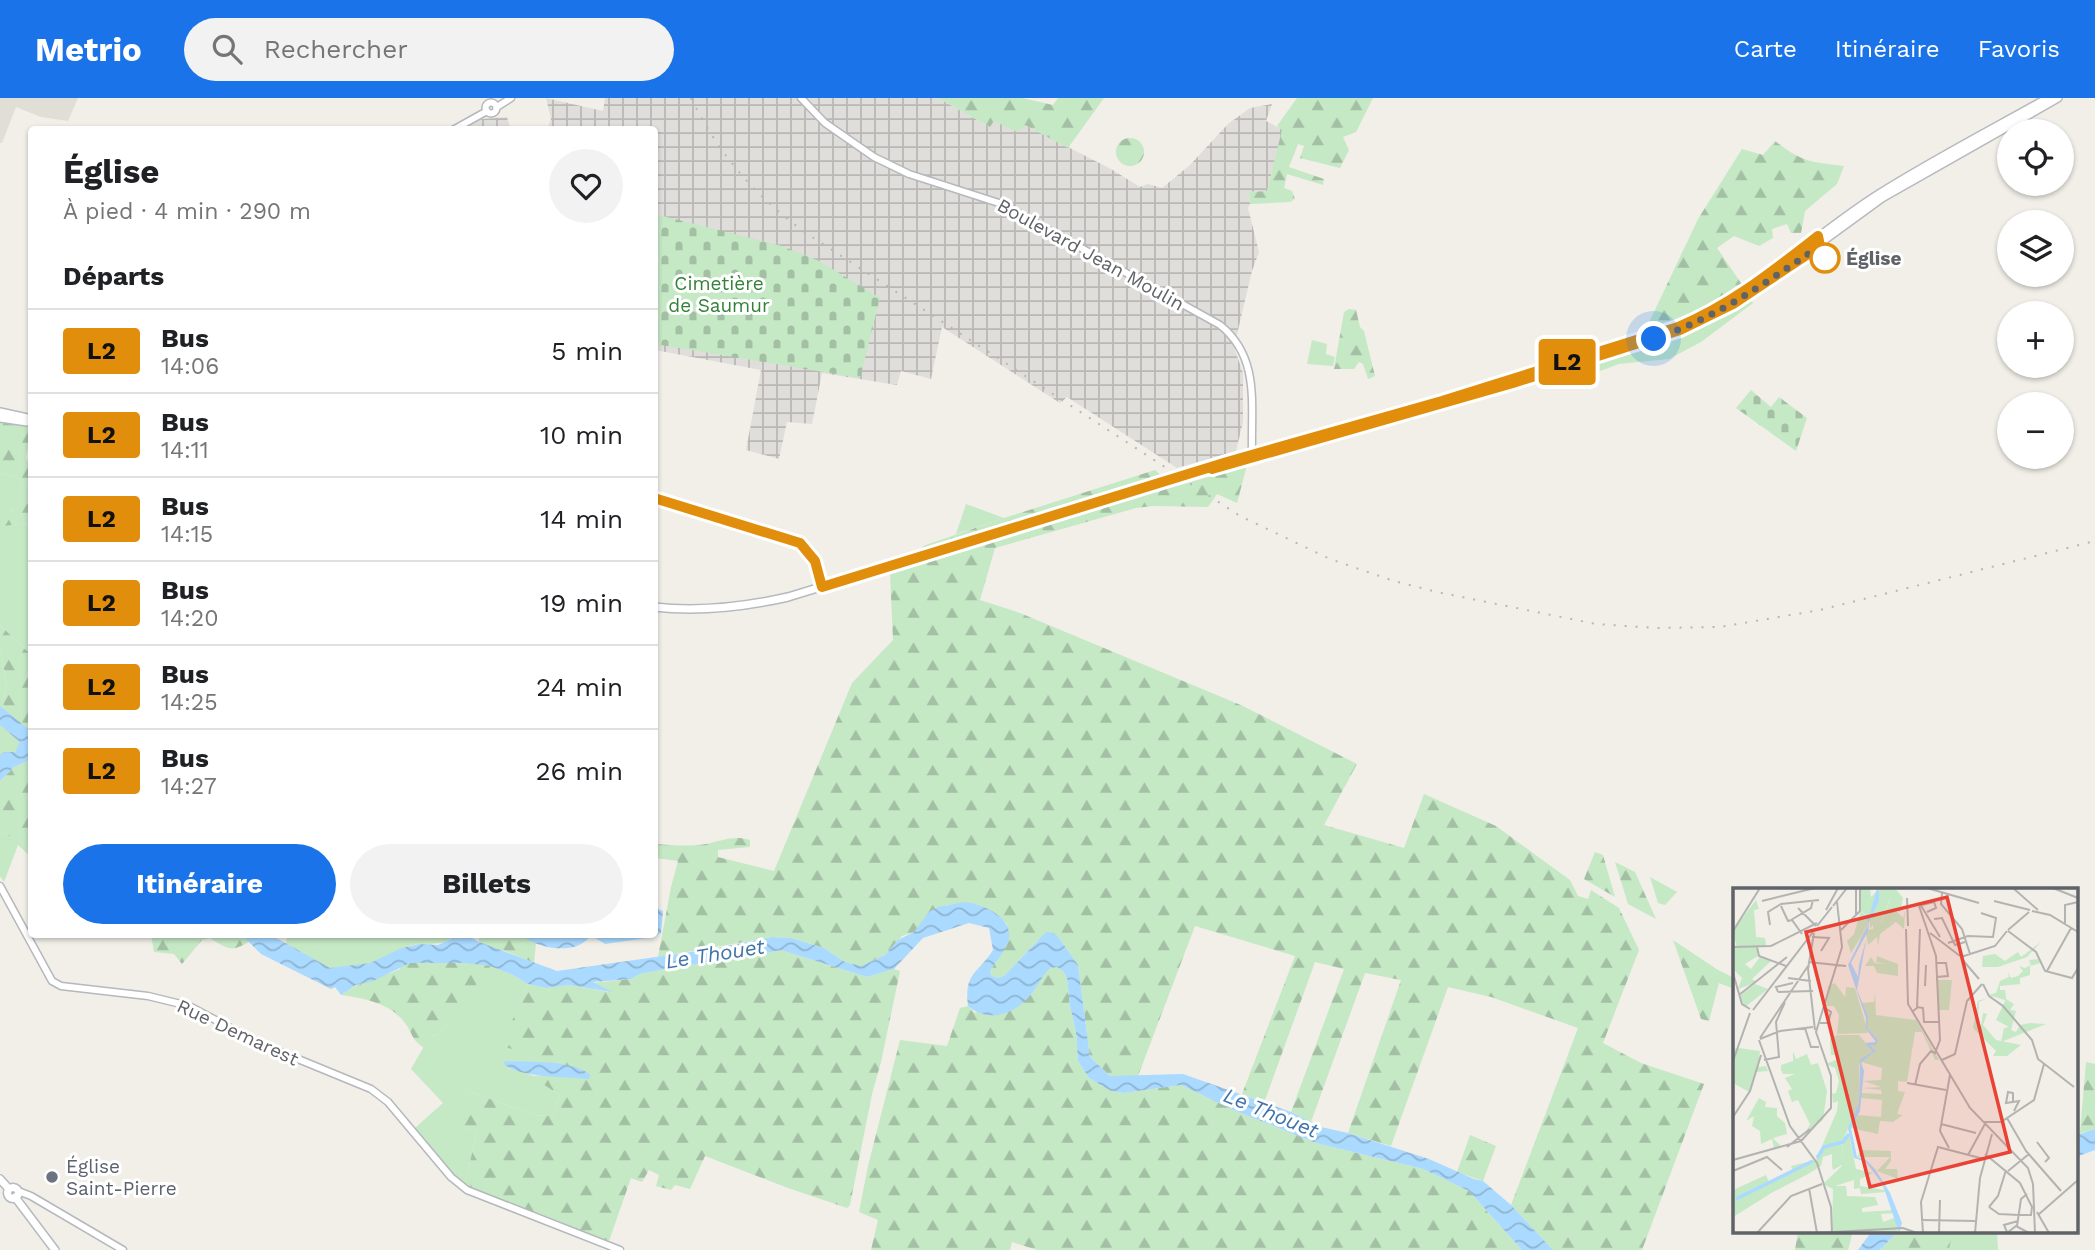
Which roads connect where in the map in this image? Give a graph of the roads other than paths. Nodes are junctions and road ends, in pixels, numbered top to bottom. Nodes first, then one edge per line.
1 (511, 98) edge
2 (801, 98) edge
3 (2048, 98) edge
4 (2058, 98) edge
5 (492, 102) edge
6 (460, 126) edge
7 (1732, 302) junction
8 (0, 412) edge
9 (0, 418) edge
10 (28, 420) edge
11 (28, 421) edge
12 (1254, 457) junction
13 (658, 607) edge
14 (0, 886) edge
15 (28, 937) edge
16 (28, 938) edge
17 (0, 1179) edge
18 (17, 1194) junction
19 (55, 1250) edge
20 (123, 1250) edge
21 (620, 1250) edge

1 - 5 street
2 - 12 street, Boulevard Jean Moulin
3 - 7 main road
4 - 7 main road
5 - 6 street
7 - 12 main road
8 - 10 main road
9 - 11 main road
12 - 13 main road, bridge
14 - 15 street, Rue Demarest
16 - 21 street, Rue Demarest
17 - 18 main road
18 - 19 main road
18 - 20 street

